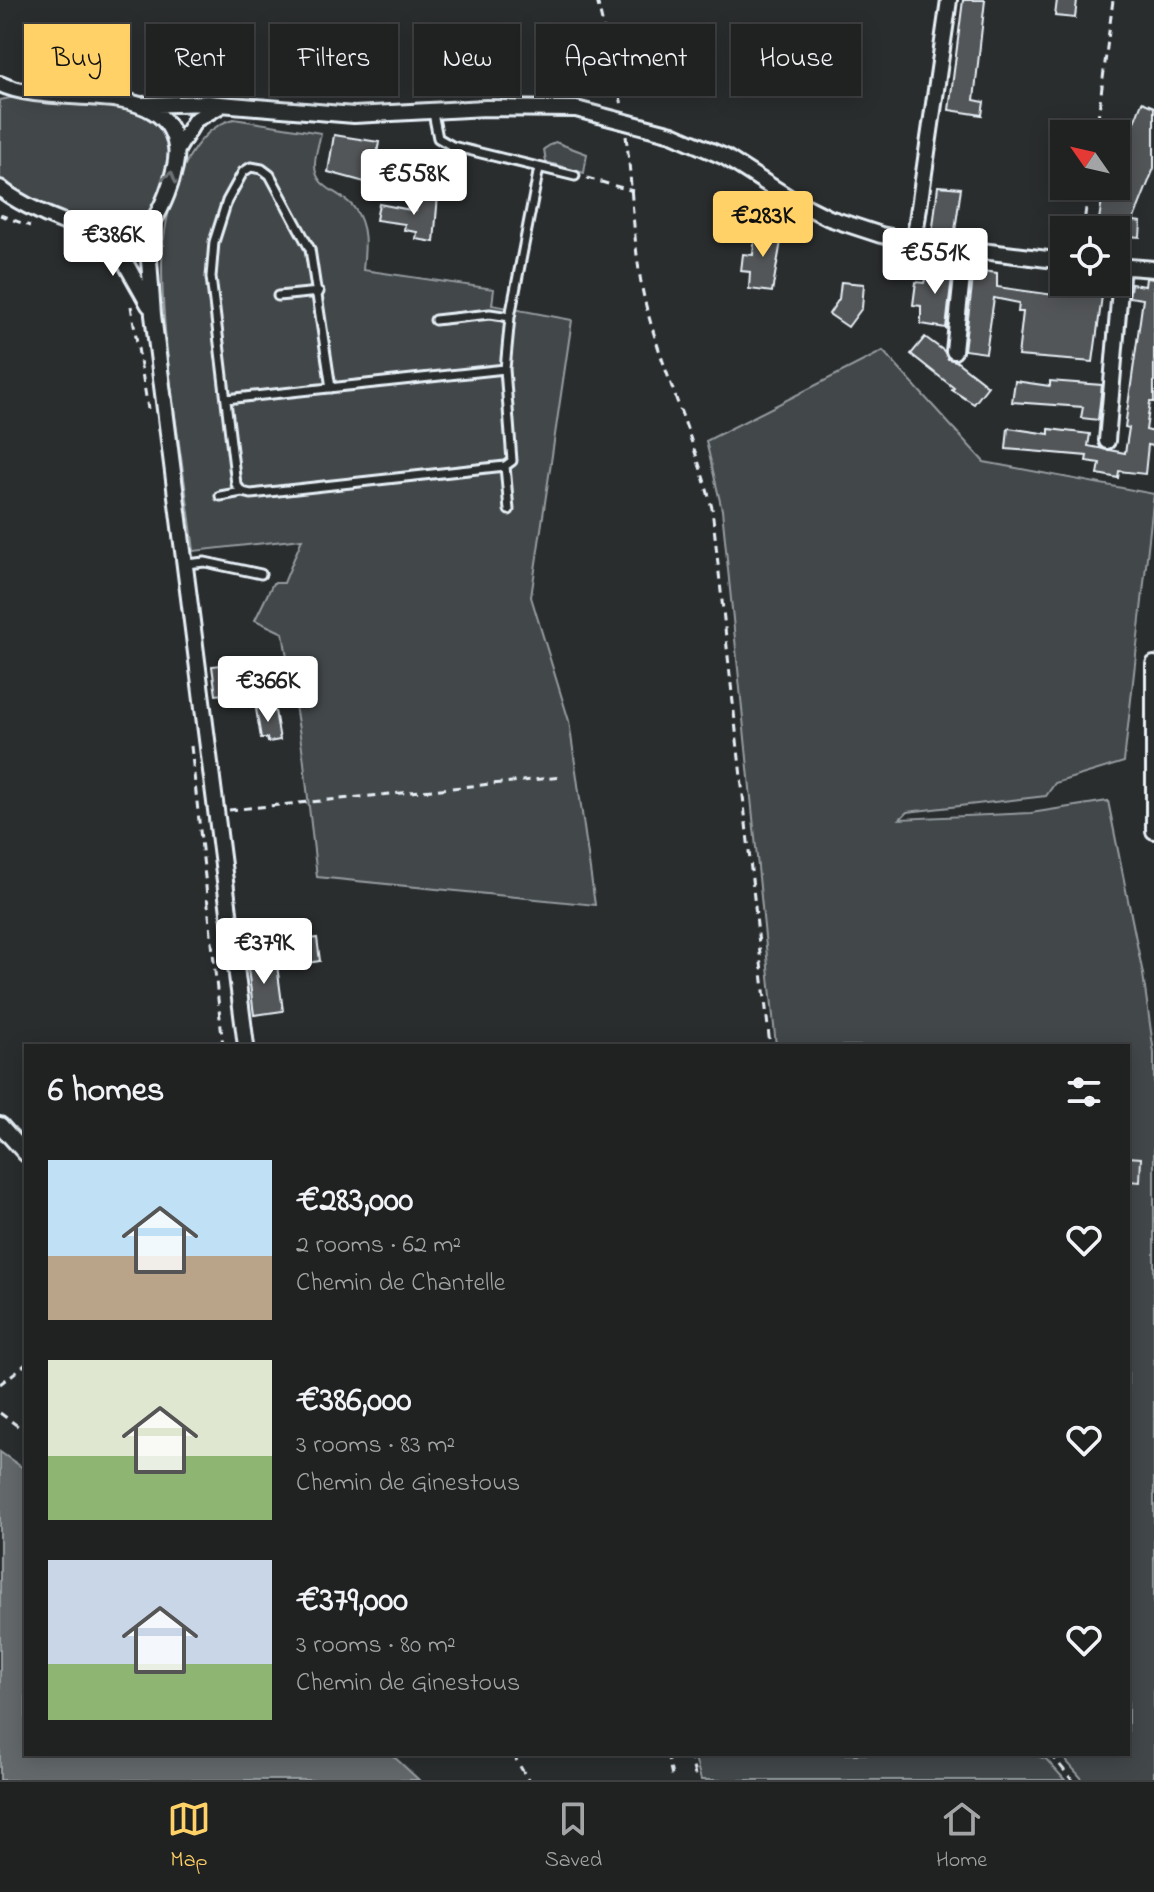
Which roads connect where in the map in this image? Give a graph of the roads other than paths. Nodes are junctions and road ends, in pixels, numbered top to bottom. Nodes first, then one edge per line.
1 (949, 0) edge
2 (4, 89) edge
3 (225, 104) junction
4 (141, 105) junction
5 (433, 113) junction
6 (177, 150) junction
7 (539, 168) junction
8 (575, 176) road end
9 (0, 188) edge
10 (0, 200) edge
11 (17, 203) junction
12 (152, 226) junction
13 (88, 228) junction
14 (914, 242) junction
15 (965, 249) junction
16 (1050, 259) edge
17 (1130, 267) edge
18 (1154, 269) edge
19 (319, 292) junction
20 (278, 296) dead end
21 (1117, 296) edge
22 (153, 315) junction
23 (510, 317) junction
24 (435, 320) dead end
25 (954, 351) dead end
26 (505, 369) junction
27 (331, 388) junction
28 (226, 399) junction
29 (1107, 441) dead end
30 (505, 466) junction
31 (242, 492) junction
32 (220, 496) dead end
33 (509, 510) dead end
34 (186, 564) junction
35 (261, 574) dead end
36 (1154, 664) edge
37 (1154, 831) edge
38 (246, 1044) edge
39 (0, 1125) edge
40 (24, 1152) edge

1 - 14 street
2 - 4 street
3 - 4 street
3 - 5 street
3 - 6 street
4 - 6 street
5 - 7 lane
5 - 14 street
12 -> 6 street
7 - 8 lane
7 - 23 lane
9 - 11 street
10 - 11 street
11 - 13 street
12 - 13 street
12 - 22 street
13 - 22 street
14 - 15 street
15 - 16 street
15 - 25 street
17 - 18 street
19 - 20 lane
19 - 27 lane
19 - 28 lane
21 - 29 street
22 - 34 street
23 - 24 lane
23 - 26 lane
26 - 27 lane
26 - 30 lane
27 - 28 lane
28 - 31 lane
30 - 31 lane
30 - 33 lane
31 - 32 lane
34 - 35 lane
34 - 38 street
36 - 37 street
39 - 40 street

